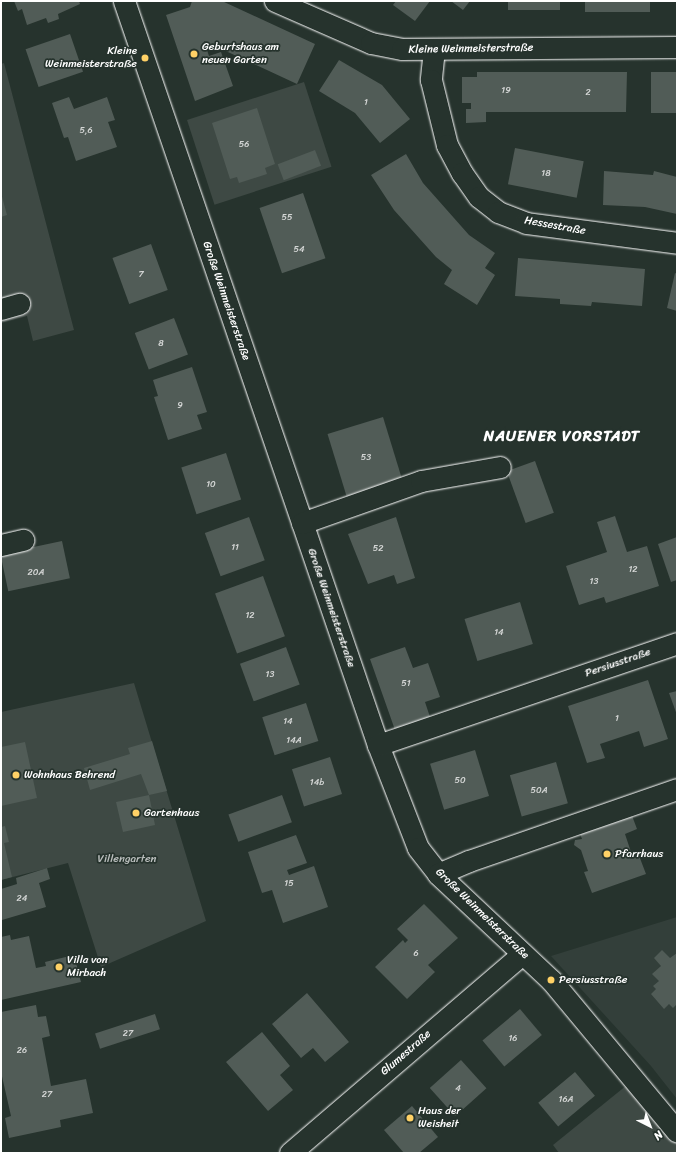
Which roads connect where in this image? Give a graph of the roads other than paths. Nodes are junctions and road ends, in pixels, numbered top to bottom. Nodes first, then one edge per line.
1 (124, 1) edge
2 (275, 1) edge
3 (677, 47) edge
4 (434, 49) junction
5 (677, 243) edge
6 (500, 467) dead end
7 (302, 523) junction
8 (23, 540) dead end
9 (1, 545) edge
10 (677, 643) edge
11 (378, 745) junction
12 (677, 789) edge
13 (438, 874) junction
14 (522, 954) junction
15 (677, 1132) edge
16 (290, 1153) edge

1 - 7 street, Große Weinmeisterstraße
2 - 4 street, Kleine Weinmeisterstraße
3 - 4 street, Kleine Weinmeisterstraße
4 - 5 street, Hessestraße
6 - 7 street
7 - 11 street, Große Weinmeisterstraße
8 - 9 street
10 - 11 street, Persiusstraße
11 - 13 street, Große Weinmeisterstraße
12 - 13 street
13 - 14 street, Große Weinmeisterstraße
14 - 15 street, Große Weinmeisterstraße
14 - 16 street, Glumestraße

